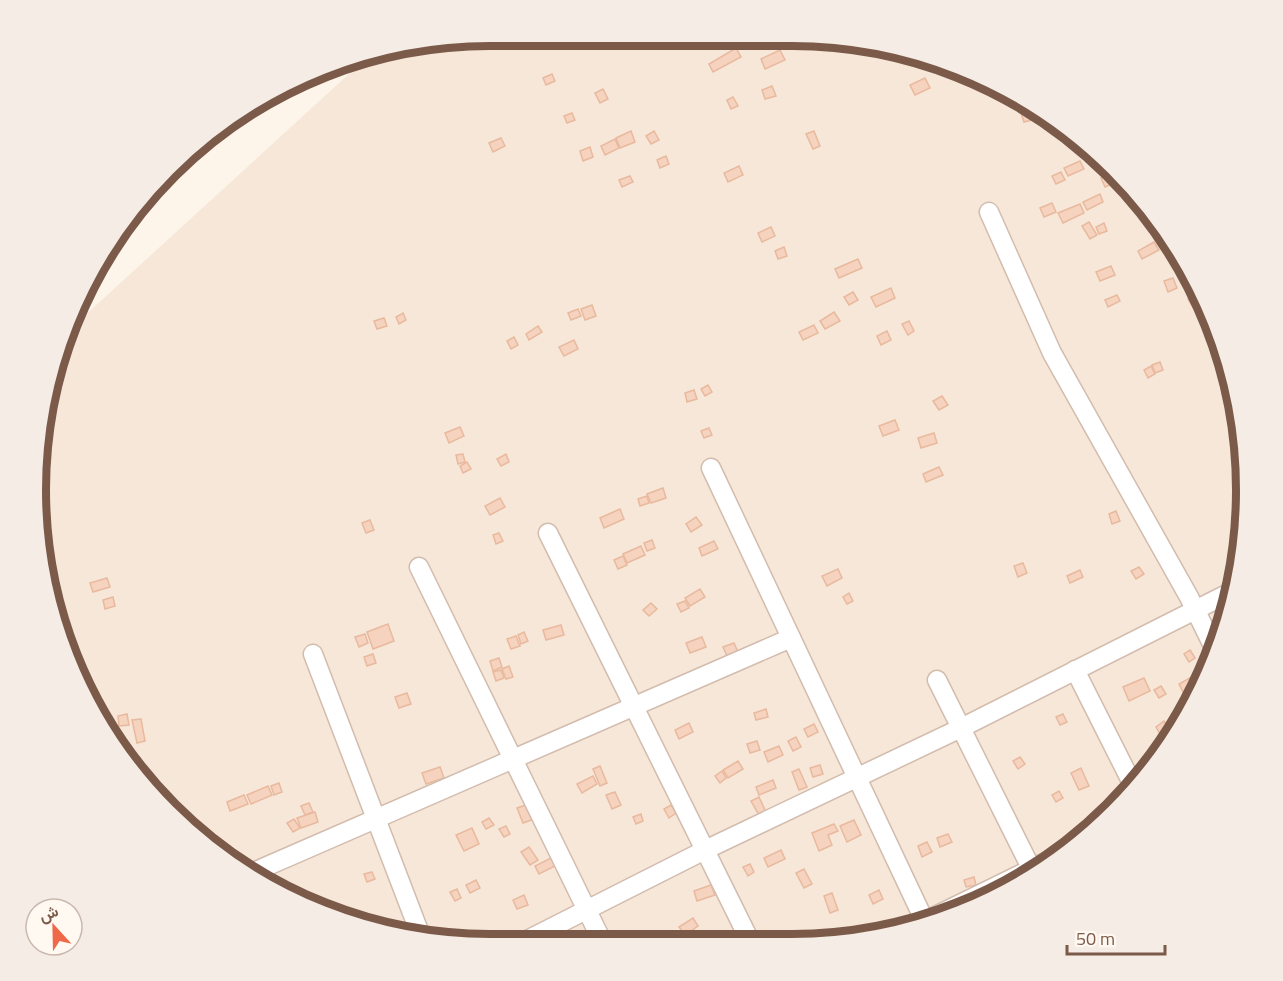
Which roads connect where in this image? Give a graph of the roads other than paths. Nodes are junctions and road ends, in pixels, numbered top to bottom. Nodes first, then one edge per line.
1 (988, 212) dead end
2 (711, 468) dead end
3 (548, 534) dead end
4 (418, 567) dead end
5 (1223, 596) edge
6 (1195, 610) junction
7 (791, 638) junction
8 (1210, 640) edge
9 (313, 654) dead end
10 (1075, 670) junction
11 (937, 680) dead end
12 (634, 706) junction
13 (961, 728) junction
14 (512, 759) junction
15 (857, 777) junction
16 (1130, 779) edge
17 (376, 819) junction
18 (705, 850) junction
19 (1030, 866) edge
20 (259, 870) edge
21 (586, 910) junction
22 (918, 916) edge
23 (418, 928) edge
24 (539, 934) edge
25 (598, 934) edge
26 (747, 934) edge

1 - 6 street
2 - 7 street
3 - 12 street
4 - 14 street
5 - 6 street
6 - 8 street
6 - 10 street
7 - 12 street
7 - 15 street
9 - 17 street
10 - 13 street
10 - 16 street
11 - 13 street
12 - 14 street
12 - 18 street
13 - 15 street
13 - 19 street
14 - 17 street
14 - 21 street
15 - 18 street
15 - 22 street
17 - 20 street
17 - 23 street
18 - 21 street
18 - 26 street
21 - 24 street
21 - 25 street

